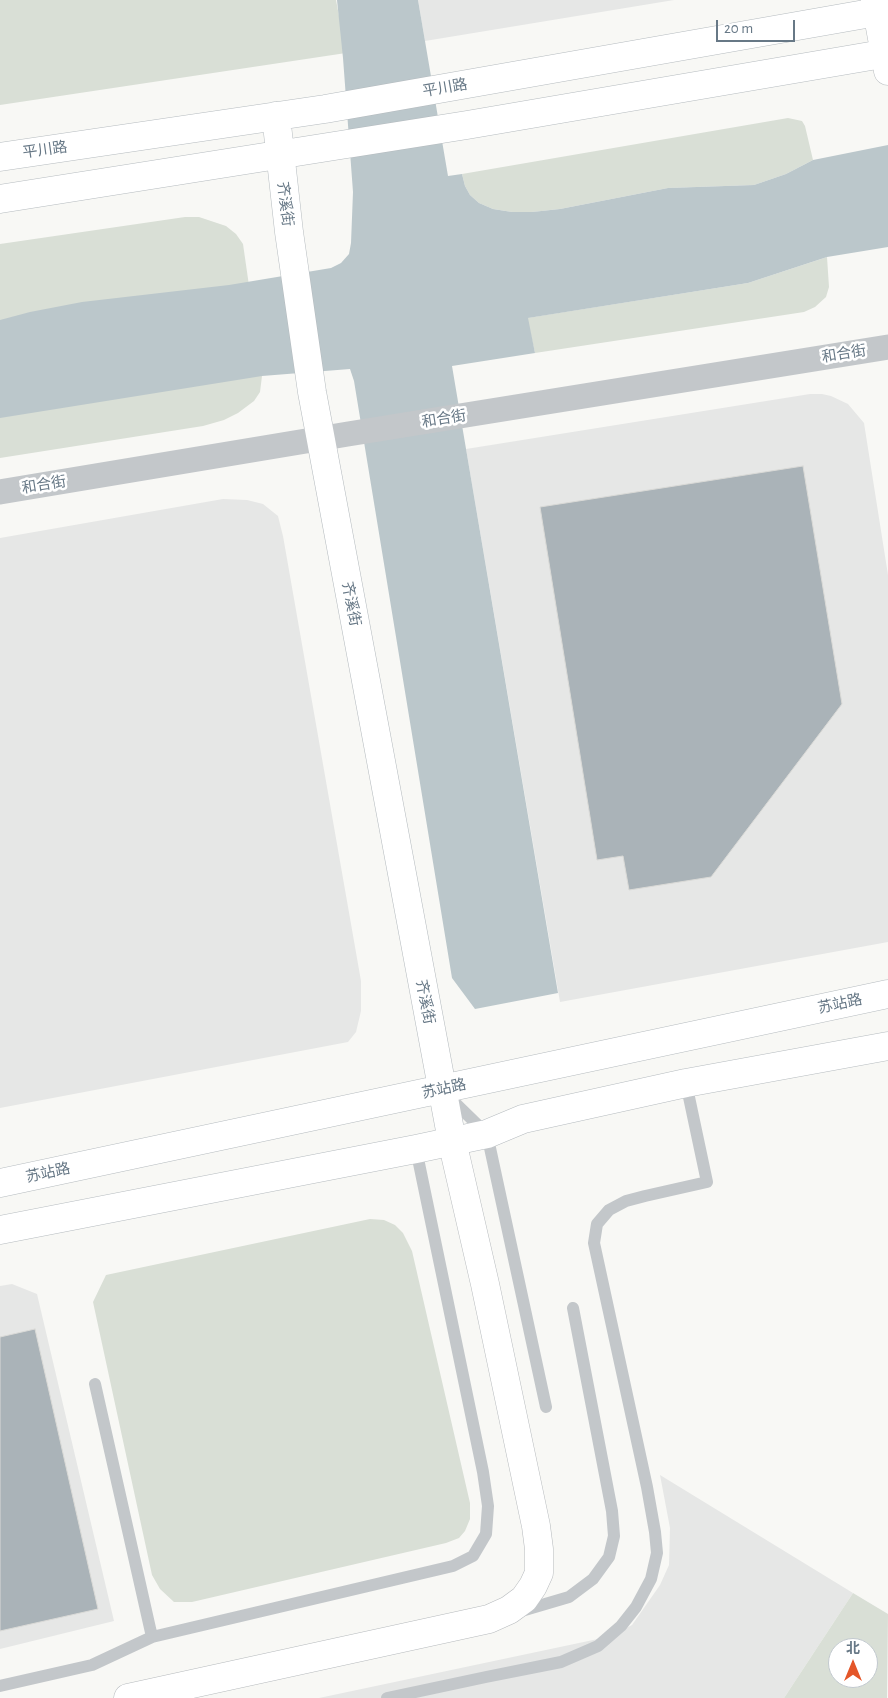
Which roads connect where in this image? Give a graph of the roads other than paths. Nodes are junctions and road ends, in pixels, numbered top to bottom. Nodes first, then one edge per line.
1 (880, 8) edge
2 (887, 60) edge
3 (276, 116) junction
4 (279, 155) junction
5 (0, 156) edge
6 (0, 199) edge
7 (888, 347) edge
8 (320, 440) junction
9 (0, 492) edge
10 (888, 994) edge
11 (888, 1046) edge
12 (686, 1083) junction
13 (441, 1090) junction
14 (487, 1134) junction
15 (452, 1141) junction
16 (416, 1149) junction
17 (0, 1183) edge
18 (0, 1230) edge
19 (573, 1308) dead end
20 (95, 1384) dead end
21 (546, 1407) dead end
22 (490, 1619) junction
23 (152, 1637) junction
24 (0, 1686) edge
25 (128, 1698) edge
26 (387, 1698) edge

1 - 2 main road
1 - 3 main road, 平川路
2 - 4 main road
3 - 4 main road, 齐溪街
3 - 5 main road, 平川路
4 - 6 main road
4 - 8 main road, 齐溪街
7 - 8 street, 和合街
8 - 9 street, 和合街
8 - 13 main road, 齐溪街
10 - 13 main road, 苏站路
11 - 12 main road
12 - 14 main road
12 - 26 lane
13 - 14 lane
13 - 15 main road, 齐溪街
13 - 17 main road, 苏站路
14 - 15 main road
14 - 21 lane
15 - 16 main road
15 - 22 main road, 齐溪街
16 - 18 main road
16 - 23 lane
19 - 22 lane
20 - 23 lane
22 - 25 main road, 齐溪街
23 - 24 lane

